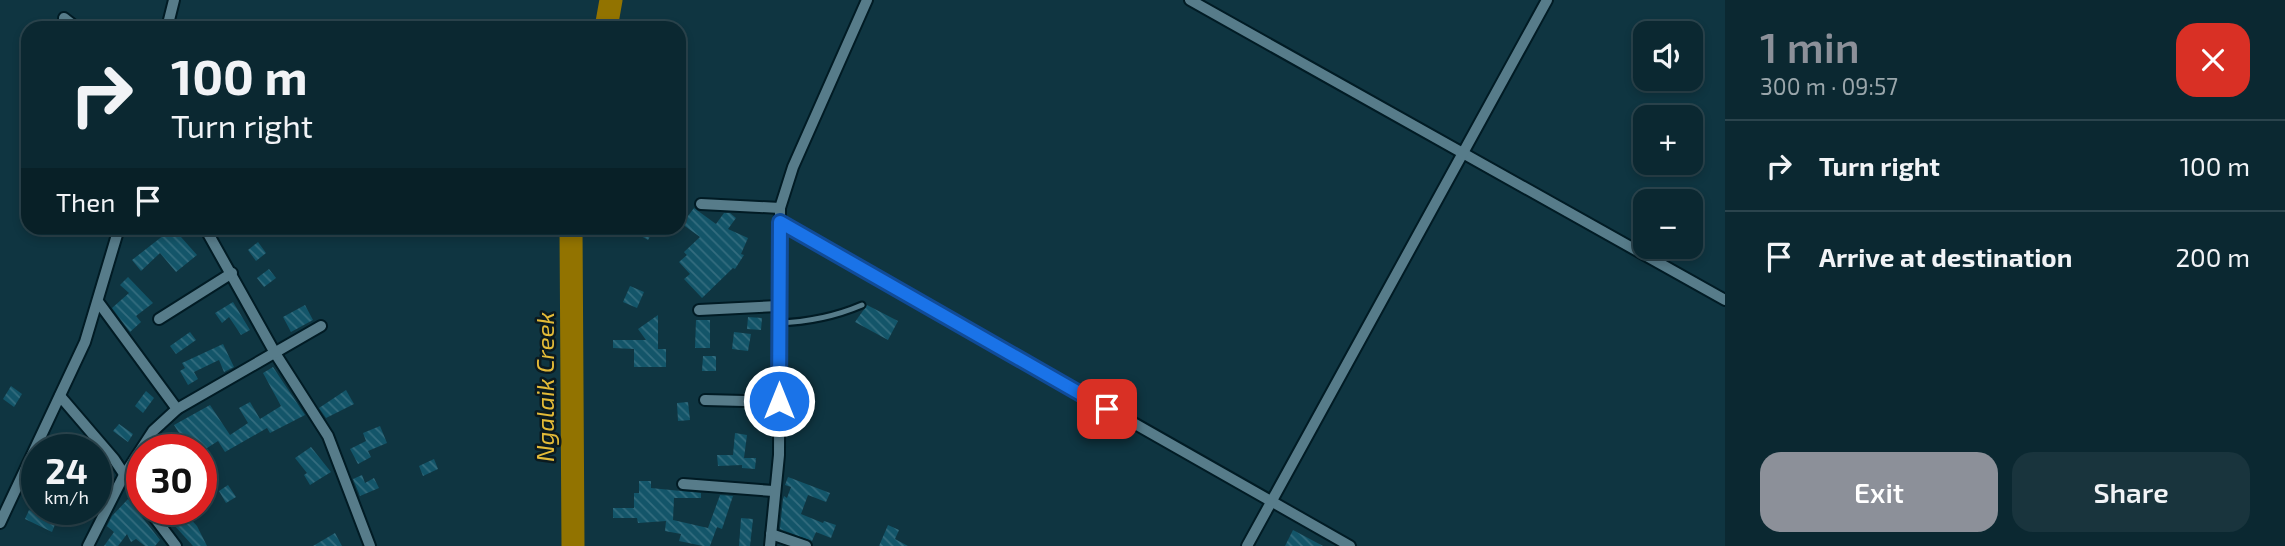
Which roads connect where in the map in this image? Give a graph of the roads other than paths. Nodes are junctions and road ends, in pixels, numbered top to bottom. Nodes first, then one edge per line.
1 (174, 0) edge
2 (867, 0) edge
3 (1190, 0) edge
4 (1547, 0) edge
5 (64, 18) dead end
6 (68, 21) edge
7 (169, 21) edge
8 (1463, 152) junction
9 (701, 204) dead end
10 (780, 208) junction
11 (780, 222) junction
12 (118, 235) edge
13 (209, 235) edge
14 (232, 273) junction
15 (1725, 300) edge
16 (99, 303) junction
17 (862, 305) dead end
18 (778, 306) junction
19 (699, 310) dead end
20 (159, 319) dead end
21 (778, 323) junction
22 (321, 326) dead end
23 (275, 353) junction
24 (60, 396) junction
25 (705, 400) dead end
26 (779, 401) junction
27 (177, 409) junction
28 (123, 477) junction
29 (126, 481) edge
30 (683, 484) dead end
31 (773, 491) junction
32 (1271, 503) junction
33 (0, 523) edge
34 (160, 525) edge
35 (771, 540) edge
36 (88, 546) edge
37 (176, 546) edge
38 (370, 546) edge
39 (806, 546) edge
40 (1247, 546) edge
41 (1350, 546) edge

1 - 7 street
2 - 10 street
3 - 8 street
4 - 8 street
5 - 6 street
8 - 15 street
8 - 32 street
9 - 10 street
10 - 11 street
11 - 18 street
11 - 32 street
12 - 16 street
13 - 14 street
14 - 20 street
14 - 23 street
16 - 24 street
16 - 27 street
17 - 21 lane
18 - 19 street
18 - 21 street
21 - 26 street
22 - 23 street
23 - 27 street
23 - 38 street
24 - 28 street
24 - 33 street
25 - 26 street
26 - 31 street
27 - 28 street
28 - 29 street
28 - 36 street
30 - 31 street
31 - 35 street
32 - 40 street
32 - 41 street
34 - 37 street
35 - 39 street

